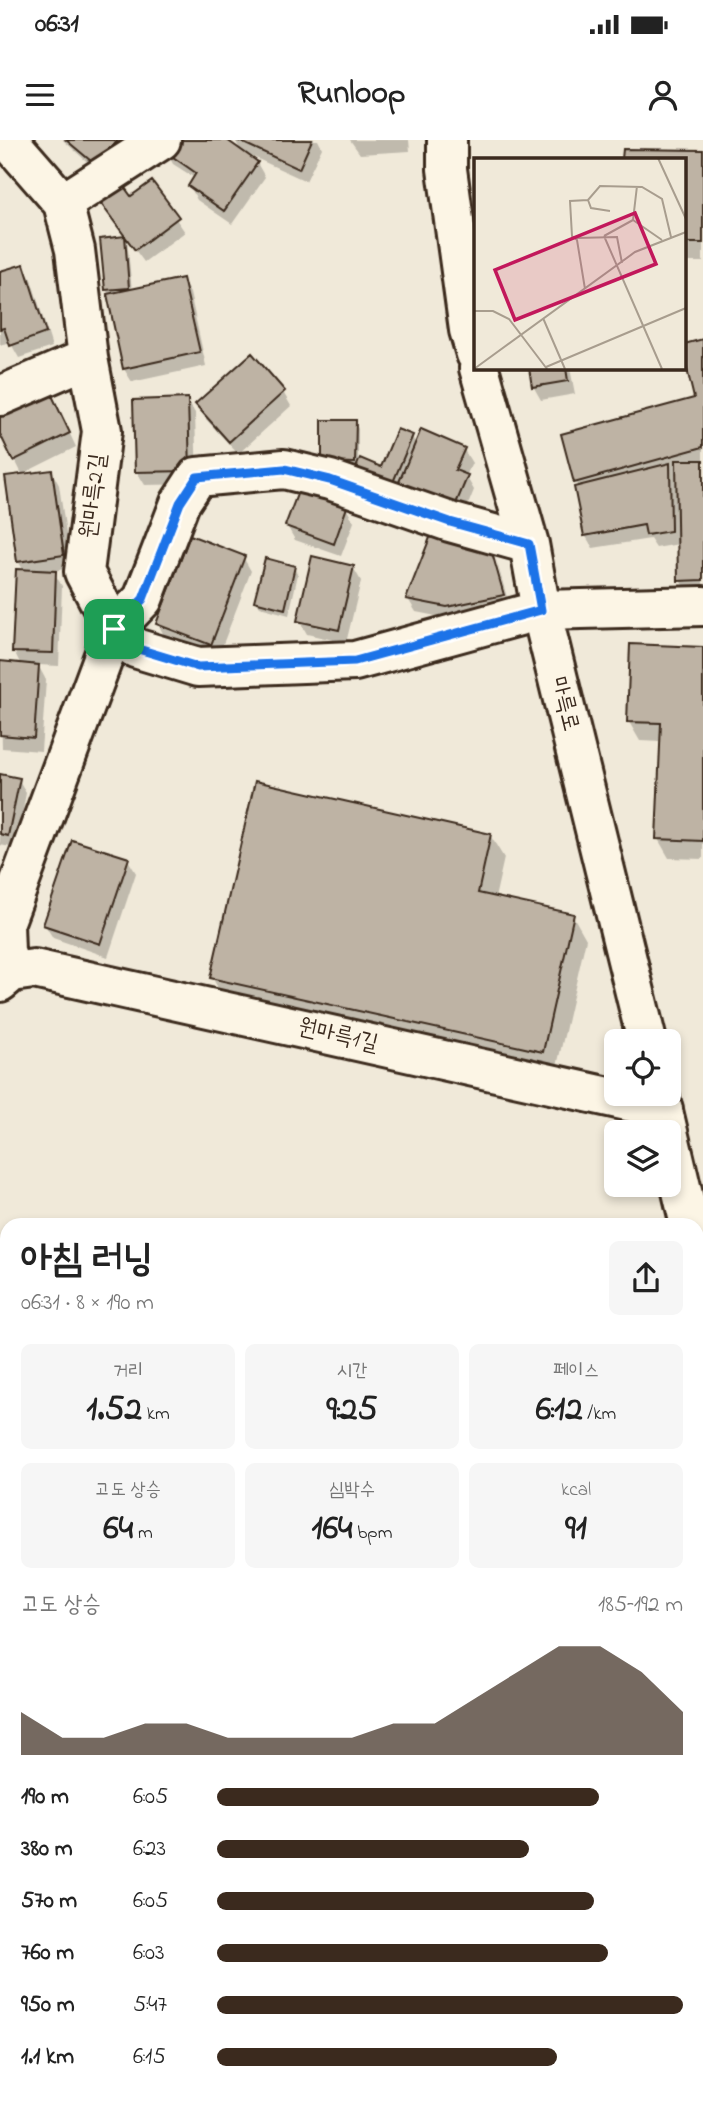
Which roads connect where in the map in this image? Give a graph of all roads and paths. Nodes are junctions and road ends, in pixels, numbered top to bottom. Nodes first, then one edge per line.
1 (8, 140) edge
2 (161, 140) edge
3 (447, 140) edge
4 (63, 203) junction
5 (474, 349) edge
6 (88, 358) junction
7 (479, 369) edge
8 (0, 396) edge
9 (529, 544) junction
10 (703, 606) edge
11 (541, 610) junction
12 (114, 629) junction
13 (6, 977) edge
14 (644, 1029) edge
15 (604, 1090) edge
16 (662, 1106) edge
17 (688, 1218) edge

1 - 4 street, 원마륵2길
2 - 4 street
3 - 5 street
4 - 6 street, 원마륵2길
6 - 8 street
6 - 12 street, 원마륵2길
7 - 9 street, 마륵로
9 - 11 street, 마륵로
9 - 12 street
10 - 11 street, 원마륵2길
11 - 12 street, 원마륵2길
11 - 14 street, 마륵로
12 - 13 street, 원마륵1길
13 - 15 street, 원마륵1길
16 - 17 street

